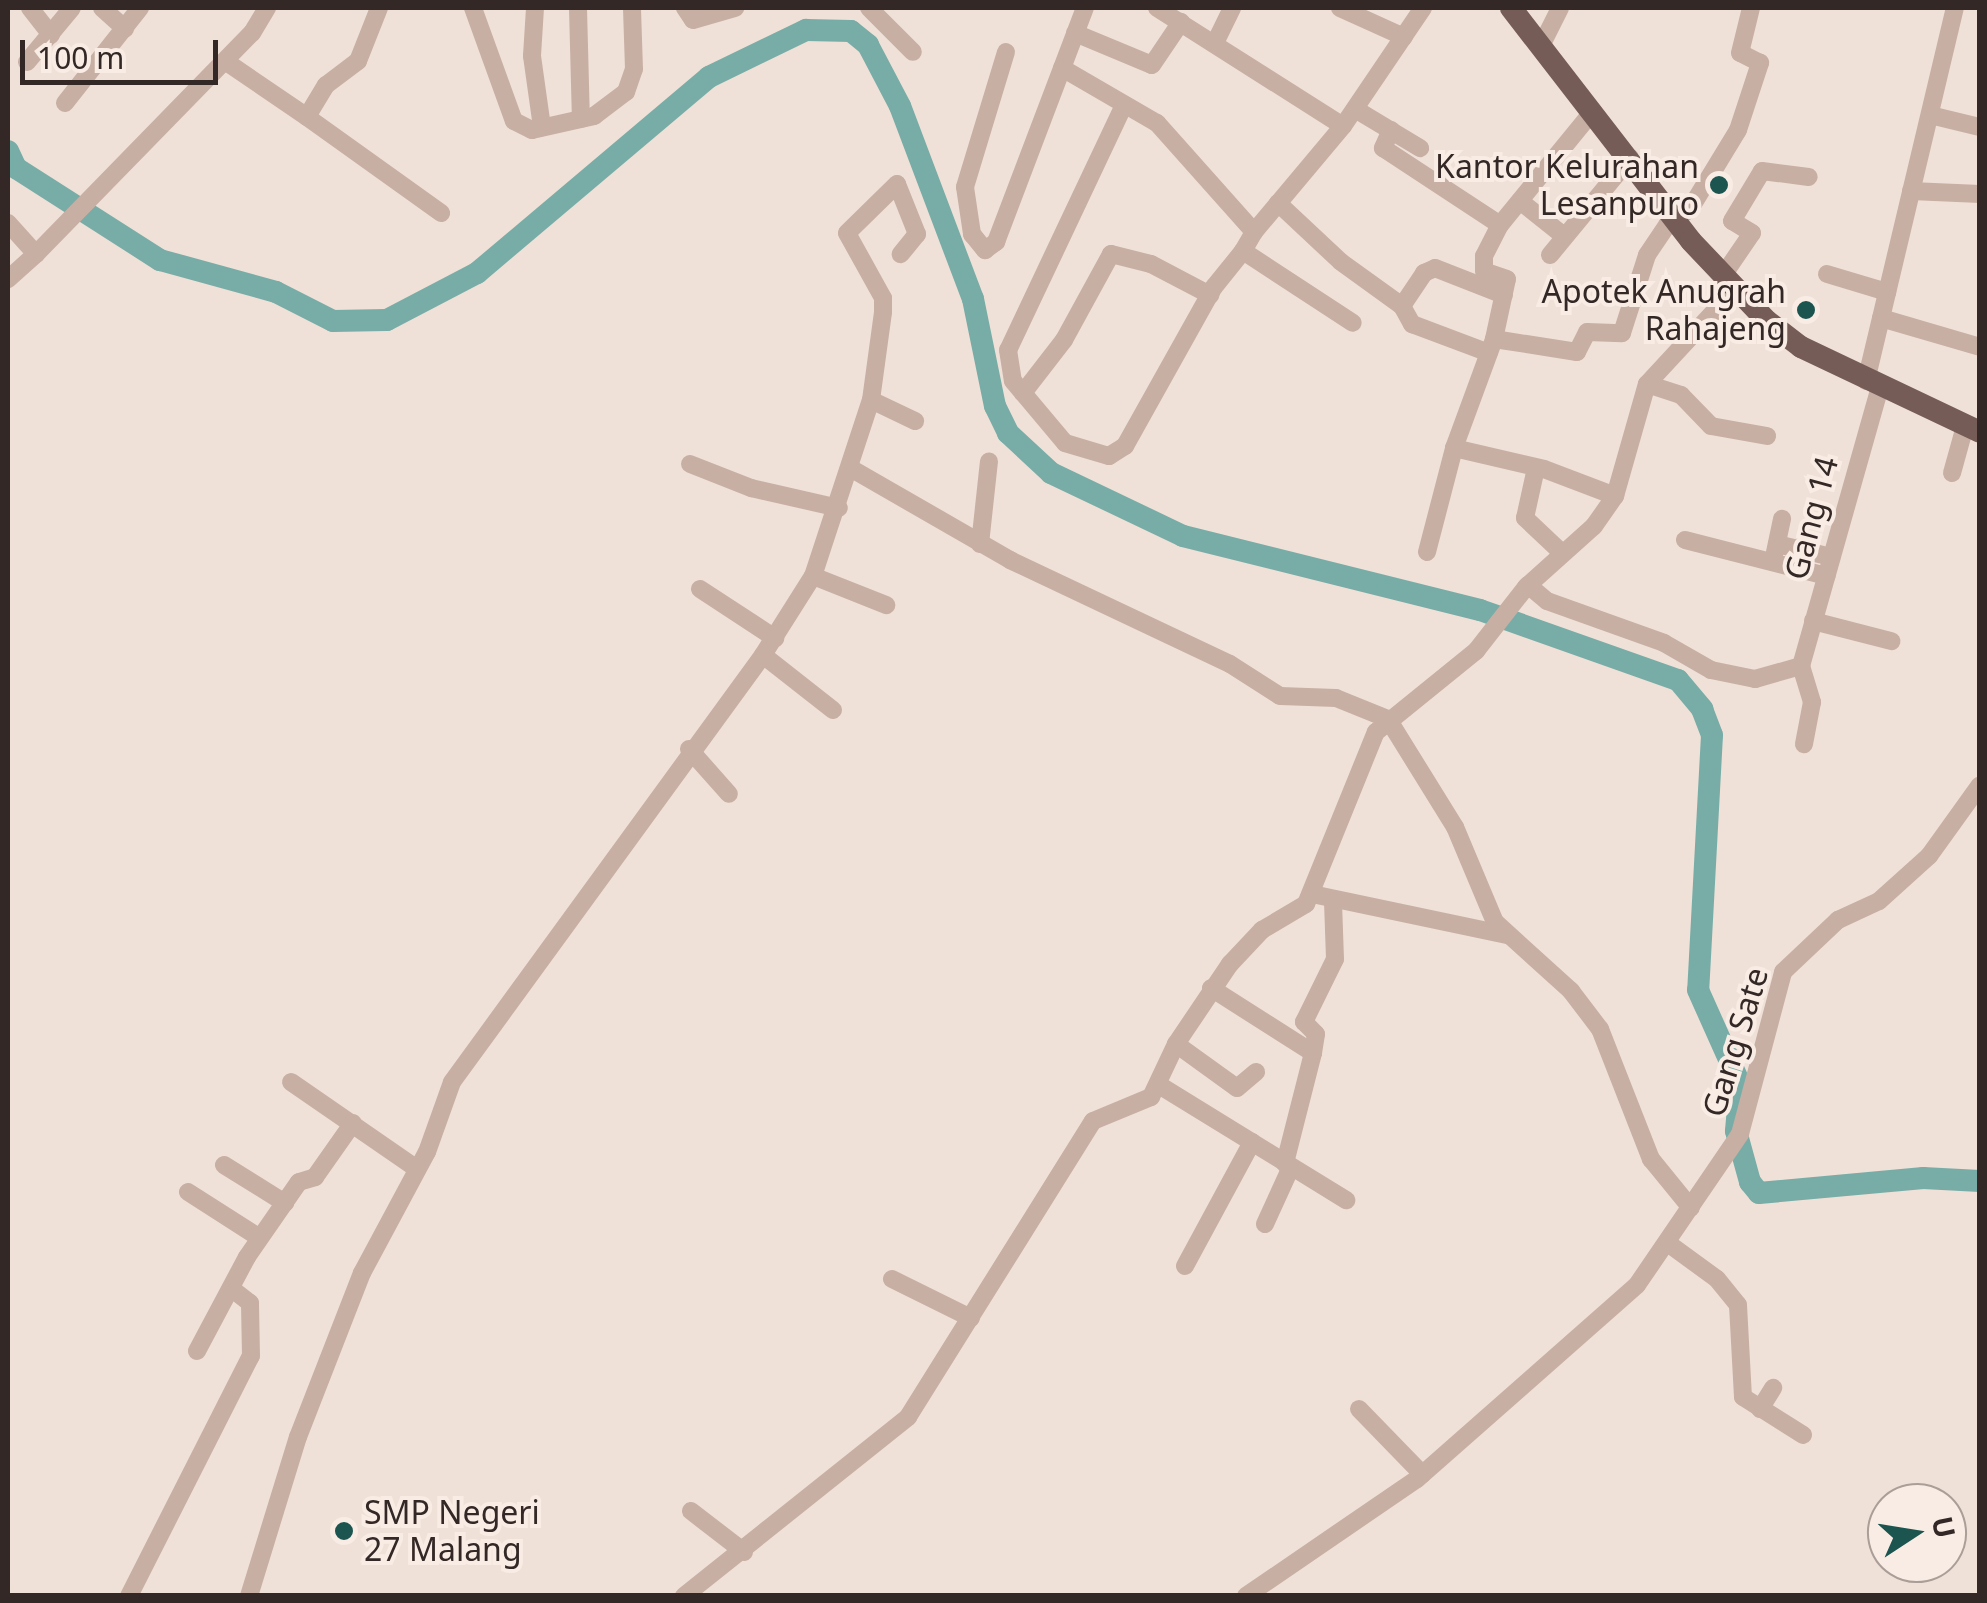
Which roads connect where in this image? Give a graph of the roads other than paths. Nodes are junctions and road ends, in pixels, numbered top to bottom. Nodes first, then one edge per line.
1 (30, 8) edge
2 (72, 8) edge
3 (102, 8) edge
4 (140, 8) edge
5 (267, 8) edge
6 (379, 8) edge
7 (473, 8) edge
8 (535, 8) edge
9 (578, 8) edge
10 (632, 8) edge
11 (685, 8) edge
12 (735, 8) edge
13 (869, 8) edge
14 (1084, 8) edge
15 (1157, 8) edge
16 (1232, 8) edge
17 (1340, 8) edge
18 (1423, 8) edge
19 (1511, 8) edge
20 (1560, 8) edge
21 (1751, 8) edge
22 (1955, 8) edge
23 (1181, 22) junction
24 (125, 30) junction
25 (1075, 33) junction
26 (51, 35) junction
27 (1404, 37) junction
28 (1215, 43) junction
29 (1541, 46) junction
30 (913, 52) dead end
31 (1006, 52) dead end
32 (225, 61) junction
33 (26, 62) dead end
34 (1062, 68) junction
35 (65, 104) dead end
36 (1124, 104) junction
37 (1355, 108) junction
38 (1593, 111) junction
39 (1930, 115) junction
40 (307, 118) junction
41 (581, 120) junction
42 (1343, 126) junction
43 (542, 127) junction
44 (1980, 127) edge
45 (1391, 130) junction
46 (1420, 148) dead end
47 (1630, 158) junction
48 (1808, 176) dead end
49 (1911, 191) junction
50 (1980, 194) edge
51 (1520, 201) junction
52 (1278, 203) junction
53 (440, 212) dead end
54 (1675, 220) junction
55 (8, 223) edge
56 (1500, 225) junction
57 (1254, 232) junction
58 (1564, 236) junction
59 (1243, 252) junction
60 (36, 254) junction
61 (901, 254) dead end
62 (1550, 255) dead end
63 (1827, 274) dead end
64 (8, 280) edge
65 (1728, 284) junction
66 (1506, 287) junction
67 (1887, 292) junction
68 (1210, 295) junction
69 (1402, 306) junction
70 (1882, 318) junction
71 (1353, 323) dead end
72 (1492, 346) junction
73 (1980, 347) edge
74 (1646, 384) junction
75 (1873, 384) junction
76 (1024, 393) junction
77 (870, 400) junction
78 (915, 420) dead end
79 (1972, 429) edge
80 (1767, 436) dead end
81 (1454, 448) junction
82 (989, 461) dead end
83 (690, 464) dead end
84 (1536, 468) junction
85 (852, 469) junction
86 (1952, 473) dead end
87 (1615, 496) junction
88 (840, 508) junction
89 (1782, 519) dead end
90 (1685, 540) dead end
91 (980, 544) junction
92 (1427, 552) dead end
93 (1775, 553) junction
94 (1562, 554) junction
95 (1829, 567) junction
96 (813, 576) junction
97 (1527, 586) junction
98 (700, 588) dead end
99 (886, 605) dead end
100 (1813, 621) junction
101 (775, 638) junction
102 (1891, 641) dead end
103 (763, 655) junction
104 (1801, 666) junction
105 (833, 710) dead end
106 (1394, 715) junction
107 (1804, 744) dead end
108 (689, 749) junction
109 (1980, 785) edge
110 (729, 794) dead end
111 (1312, 894) junction
112 (1333, 900) junction
113 (1508, 934) junction
114 (1212, 988) junction
115 (1176, 1044) junction
116 (1312, 1052) junction
117 (1256, 1072) dead end
118 (291, 1082) dead end
119 (1159, 1085) junction
120 (353, 1123) junction
121 (1252, 1142) junction
122 (1288, 1164) junction
123 (224, 1165) dead end
124 (417, 1169) junction
125 (188, 1192) dead end
126 (1346, 1200) dead end
127 (285, 1203) junction
128 (1691, 1208) junction
129 (1265, 1224) dead end
130 (260, 1238) junction
131 (1669, 1244) junction
132 (1185, 1266) dead end
133 (892, 1279) dead end
134 (231, 1288) junction
135 (971, 1318) junction
136 (197, 1351) dead end
137 (1773, 1388) dead end
138 (1760, 1408) junction
139 (1359, 1409) dead end
140 (1803, 1434) dead end
141 (1422, 1474) junction
142 (691, 1510) dead end
143 (744, 1552) junction
144 (129, 1596) edge
145 (249, 1596) edge
146 (684, 1596) edge
147 (1246, 1596) edge

1 - 26 street
2 - 26 street
3 - 24 street
4 - 24 street
5 - 32 street
6 - 40 street
7 - 43 street
8 - 43 street
9 - 41 street
10 - 41 street
11 - 12 street
13 - 30 street
14 - 25 street
15 - 23 street
16 - 28 street
17 - 27 street
18 - 27 street
19 - 29 main road
20 - 29 street
21 - 54 street
22 - 39 street, Gang 14
23 - 25 street
23 - 28 street
24 - 35 street
25 - 34 street
26 - 33 street
27 - 37 street
28 - 42 street
29 - 38 main road
31 - 34 street
32 - 40 street
32 - 60 street
34 - 36 street
36 - 57 street
36 - 76 street
37 - 42 street
37 - 45 street
38 - 47 main road
38 - 51 street
39 - 44 street
39 - 49 street, Gang 14
40 - 53 street
41 - 43 street
42 - 52 street
45 - 46 street
45 - 56 street
47 - 54 main road
47 - 58 street
48 - 65 street
49 - 50 street
49 - 67 street, Gang 14
51 - 56 street
51 - 58 street
52 - 57 street
52 - 69 street
54 - 65 main road
54 - 72 street
55 - 60 street
56 - 66 street
57 - 59 street
58 - 62 street
59 - 68 street
59 - 71 street
60 - 64 street
61 - 77 street
63 - 67 street
65 - 74 street
65 - 75 main road
66 - 69 street
66 - 72 street
67 - 70 street, Gang 14
68 - 76 street
68 - 76 street
69 - 72 street
70 - 73 street
70 - 75 street, Gang 14
72 - 81 street
74 - 80 street
74 - 87 street
75 - 79 main road
75 - 95 street, Gang 14
77 - 78 street
77 - 85 street
79 - 86 street
81 - 84 street
81 - 92 street
82 - 91 street
83 - 88 street
84 - 87 street
84 - 94 street
85 - 88 street
85 - 91 street
87 - 94 street
88 - 96 street
89 - 93 street
90 - 93 street
91 - 106 street
93 - 95 street
94 - 97 street
95 - 100 street, Gang 14
96 - 99 street
96 - 101 street
97 - 104 street
97 - 106 street
98 - 101 street
100 - 102 street
100 - 104 street, Gang 14
101 - 103 street
103 - 105 street
103 - 108 street
104 - 107 street
106 - 111 street
106 - 113 street
108 - 110 street
108 - 124 street
109 - 128 street, Gang Sate
111 - 112 street
111 - 114 street
112 - 113 street
112 - 116 street
113 - 128 street
114 - 115 street
114 - 116 street
115 - 117 street
115 - 119 street
116 - 122 street
118 - 120 street
119 - 121 street
119 - 135 street
120 - 124 street
120 - 127 street
121 - 122 street
121 - 132 street
122 - 126 street
122 - 129 street
123 - 127 street
124 - 145 street
125 - 130 street
127 - 130 street
128 - 131 street, Gang Sate
130 - 134 street
131 - 138 street
131 - 141 street, Gang Sate
133 - 135 street
134 - 136 street
134 - 144 street
135 - 143 street
137 - 138 street
138 - 140 street
139 - 141 street
141 - 147 street, Gang Sate
142 - 143 street
143 - 146 street

